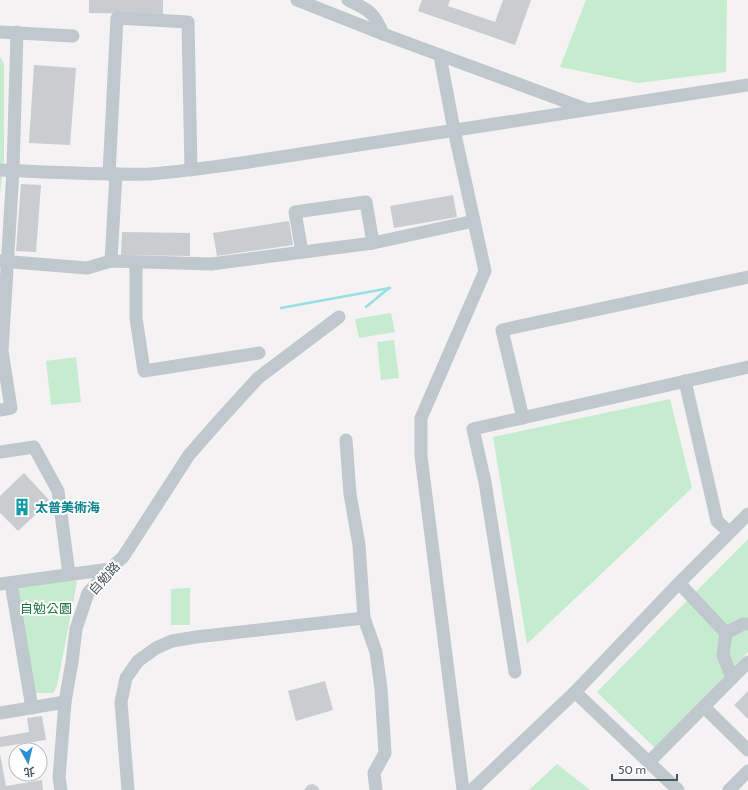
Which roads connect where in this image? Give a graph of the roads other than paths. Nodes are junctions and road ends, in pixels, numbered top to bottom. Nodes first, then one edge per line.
1 (297, 0) edge
2 (348, 0) edge
3 (0, 32) edge
4 (17, 32) junction
5 (383, 34) junction
6 (73, 36) dead end
7 (440, 56) junction
8 (748, 85) edge
9 (588, 109) junction
10 (454, 130) junction
11 (0, 170) edge
12 (13, 170) junction
13 (191, 170) junction
14 (113, 174) junction
15 (474, 221) junction
16 (373, 243) junction
17 (302, 252) junction
18 (4, 261) edge
19 (111, 261) junction
20 (136, 262) junction
21 (748, 277) edge
22 (339, 317) dead end
23 (259, 353) dead end
24 (748, 367) edge
25 (685, 381) junction
26 (0, 410) edge
27 (523, 418) junction
28 (346, 440) dead end
29 (0, 452) edge
30 (748, 514) edge
31 (729, 532) junction
32 (110, 569) junction
33 (68, 574) junction
34 (6, 583) edge
35 (679, 583) junction
36 (364, 618) junction
37 (748, 624) edge
38 (726, 633) junction
39 (748, 662) edge
40 (515, 672) dead end
41 (732, 678) junction
42 (575, 692) junction
43 (65, 702) junction
44 (704, 707) junction
45 (32, 708) junction
46 (0, 713) edge
47 (748, 750) edge
48 (649, 762) junction
49 (748, 771) edge
50 (61, 790) edge
51 (128, 790) edge
52 (376, 790) edge
53 (463, 790) edge
54 (472, 790) edge
55 (678, 790) edge
56 (729, 790) edge

1 - 5 street
2 - 5 street
3 - 4 street
4 - 6 street
4 - 12 street
5 - 7 street
7 - 9 street
7 - 10 street
8 - 9 street
9 - 10 street
10 - 13 street
10 - 15 street
11 - 12 street
12 - 14 street
12 - 18 street
13 - 14 street
13 - 14 street
14 - 19 street
15 - 16 street
15 - 53 street
16 - 17 street
16 - 17 street
17 - 20 street
18 - 19 street
18 - 26 street
19 - 20 street
20 - 23 street
21 - 27 street
22 - 32 street, 自勉路
24 - 25 street
25 - 27 street
25 - 31 street
27 - 40 street
28 - 36 street
29 - 33 street
30 - 31 street
31 - 35 street
32 - 33 street
32 - 43 street, 自勉路
33 - 34 street
34 - 45 street
35 - 38 street
35 - 42 street
36 - 51 street
36 - 52 street
37 - 38 street
38 - 41 street
39 - 41 street
41 - 44 street
42 - 48 street
42 - 54 street
43 - 45 street
43 - 50 street, 自勉路
44 - 47 street
44 - 48 street
45 - 46 street
48 - 55 street
49 - 56 street

